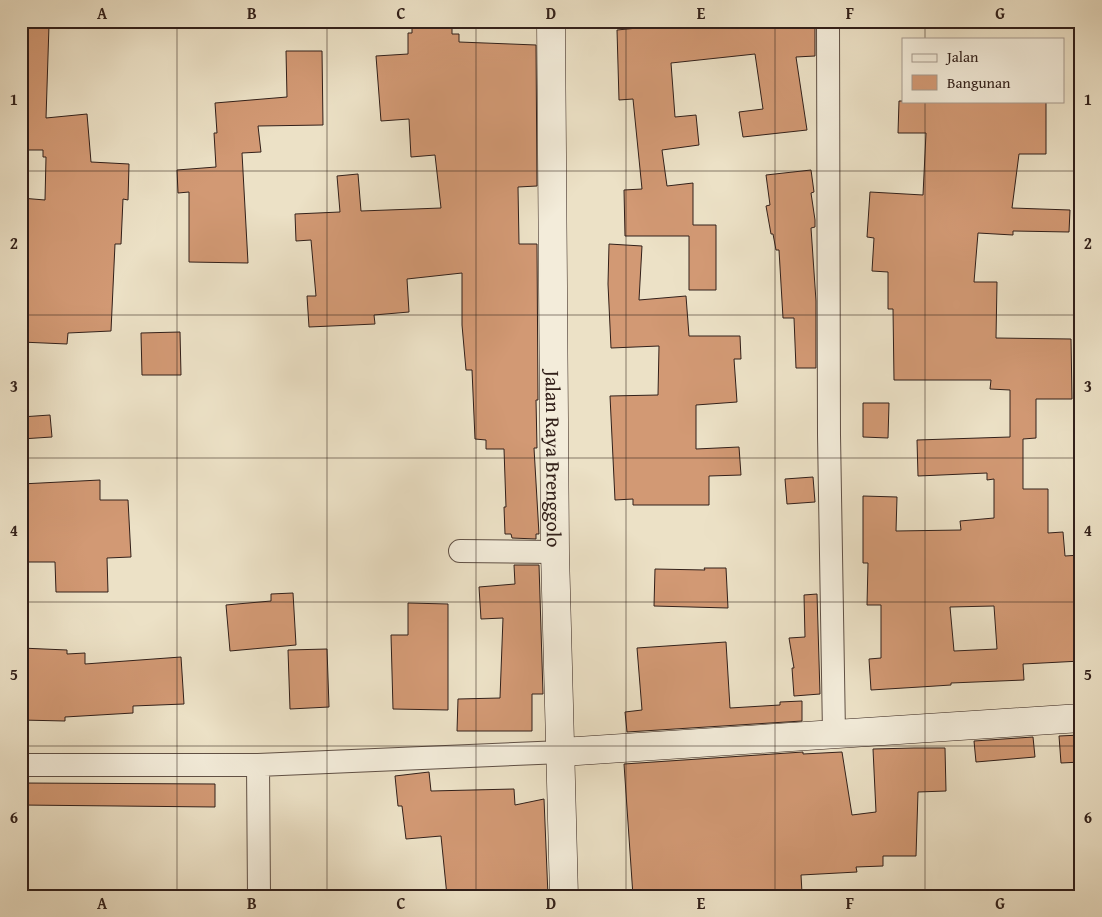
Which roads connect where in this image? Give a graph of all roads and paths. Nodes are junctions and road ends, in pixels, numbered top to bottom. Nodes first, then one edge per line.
1 (551, 21) edge
2 (828, 21) edge
3 (460, 551) dead end
4 (555, 552) junction
5 (1081, 718) edge
6 (834, 733) junction
7 (562, 752) junction
8 (21, 765) edge
9 (258, 766) junction
10 (260, 896) edge
11 (564, 896) edge

1 - 4 main road, Jalan Raya Brenggolo
2 - 6 street
3 - 4 street
4 - 7 main road, Jalan Raya Brenggolo
5 - 6 main road
6 - 7 main road
7 - 9 street
7 - 11 main road, Jalan Raya Brenggolo
8 - 9 street
9 - 10 street

